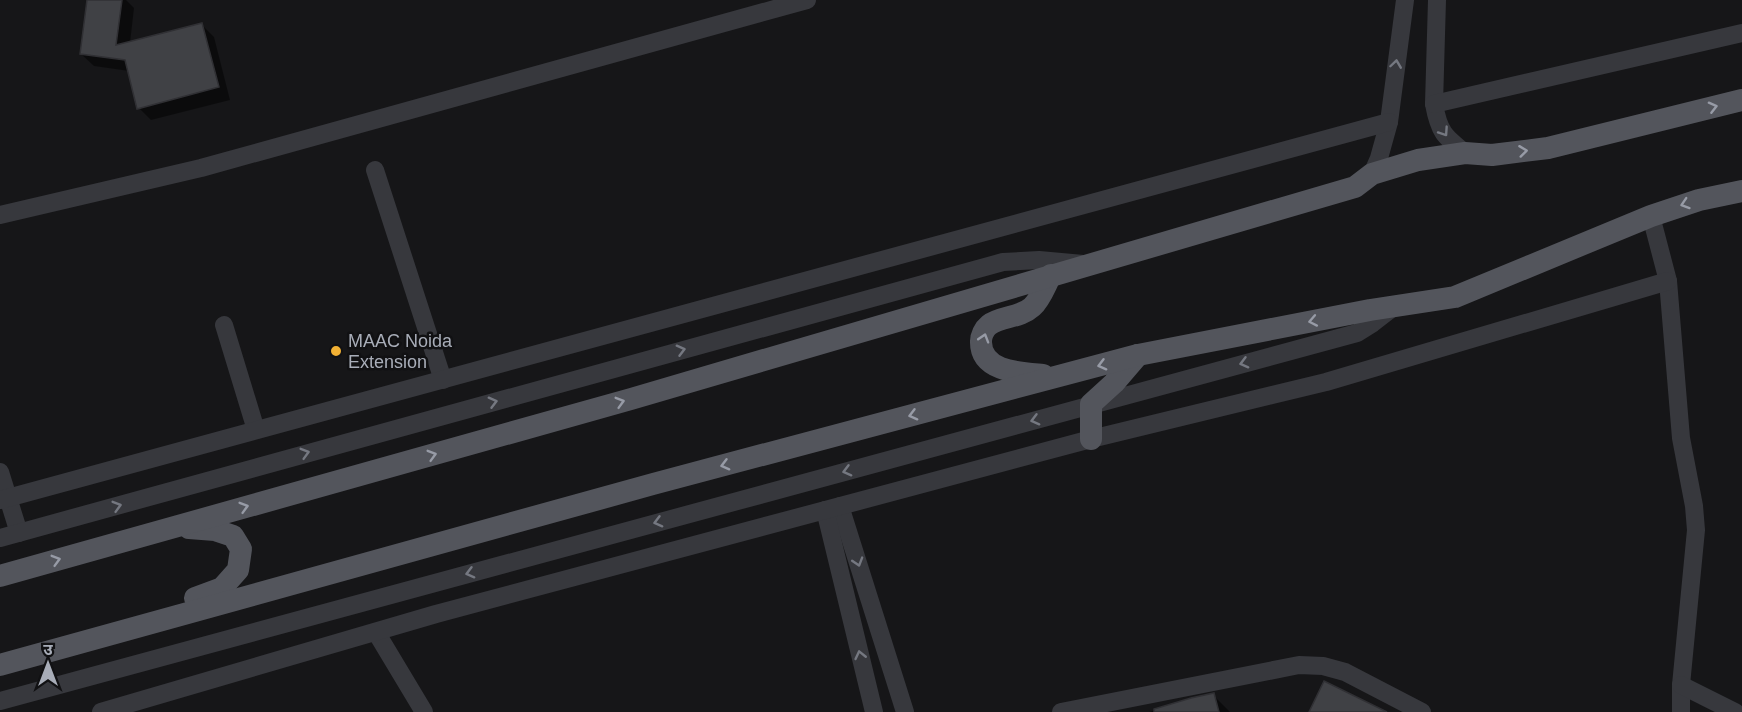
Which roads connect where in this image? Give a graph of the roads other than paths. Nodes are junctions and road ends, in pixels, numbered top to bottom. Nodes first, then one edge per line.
1 (807, 0) edge
2 (1405, 0) edge
3 (1437, 0) edge
4 (1742, 33) edge
5 (1742, 100) edge
6 (1434, 104) junction
7 (1389, 122) junction
8 (1465, 153) junction
9 (375, 170) dead end
10 (1372, 174) junction
11 (1742, 191) edge
12 (0, 215) edge
13 (1651, 216) junction
14 (1087, 265) junction
15 (1051, 275) junction
16 (1668, 281) junction
17 (1395, 306) junction
18 (224, 325) dead end
19 (1138, 355) junction
20 (1060, 376) junction
21 (443, 380) junction
22 (1091, 404) junction
23 (256, 430) junction
24 (1091, 439) junction
25 (0, 472) edge
26 (4, 499) edge
27 (833, 508) junction
28 (176, 526) junction
29 (19, 533) junction
30 (0, 538) edge
31 (0, 576) edge
32 (376, 632) junction
33 (115, 633) junction
34 (0, 665) edge
35 (1681, 685) junction
36 (0, 701) edge
37 (101, 712) edge
38 (424, 712) edge
39 (873, 712) edge
40 (905, 712) edge
41 (1061, 712) edge
42 (1422, 712) edge
43 (1681, 712) edge
44 (1735, 712) edge

1 - 12 street
7 -> 2 street
3 - 6 street
4 - 6 street
8 -> 5 main road
6 -> 8 street
7 - 10 street
7 - 21 street
8 - 10 main road
9 - 21 street
10 - 14 main road
11 -> 13 main road
13 - 16 street
13 - 17 main road
14 - 15 main road
29 -> 14 street
20 -> 15 main road
28 -> 15 main road
16 - 24 street
16 - 35 street
17 -> 19 main road
17 -> 22 street
18 - 23 street
19 -> 20 main road
19 - 22 main road
20 -> 33 main road
21 - 23 street
22 - 24 main road
22 -> 36 street
23 - 26 street
24 - 27 street
25 - 26 street
26 - 29 street
27 - 32 street
39 -> 27 street
27 -> 40 street
31 -> 28 main road
28 - 33 main road
29 - 30 street
32 - 37 street
32 - 38 street
33 - 34 main road
35 - 43 street
35 - 44 street
41 - 42 street

